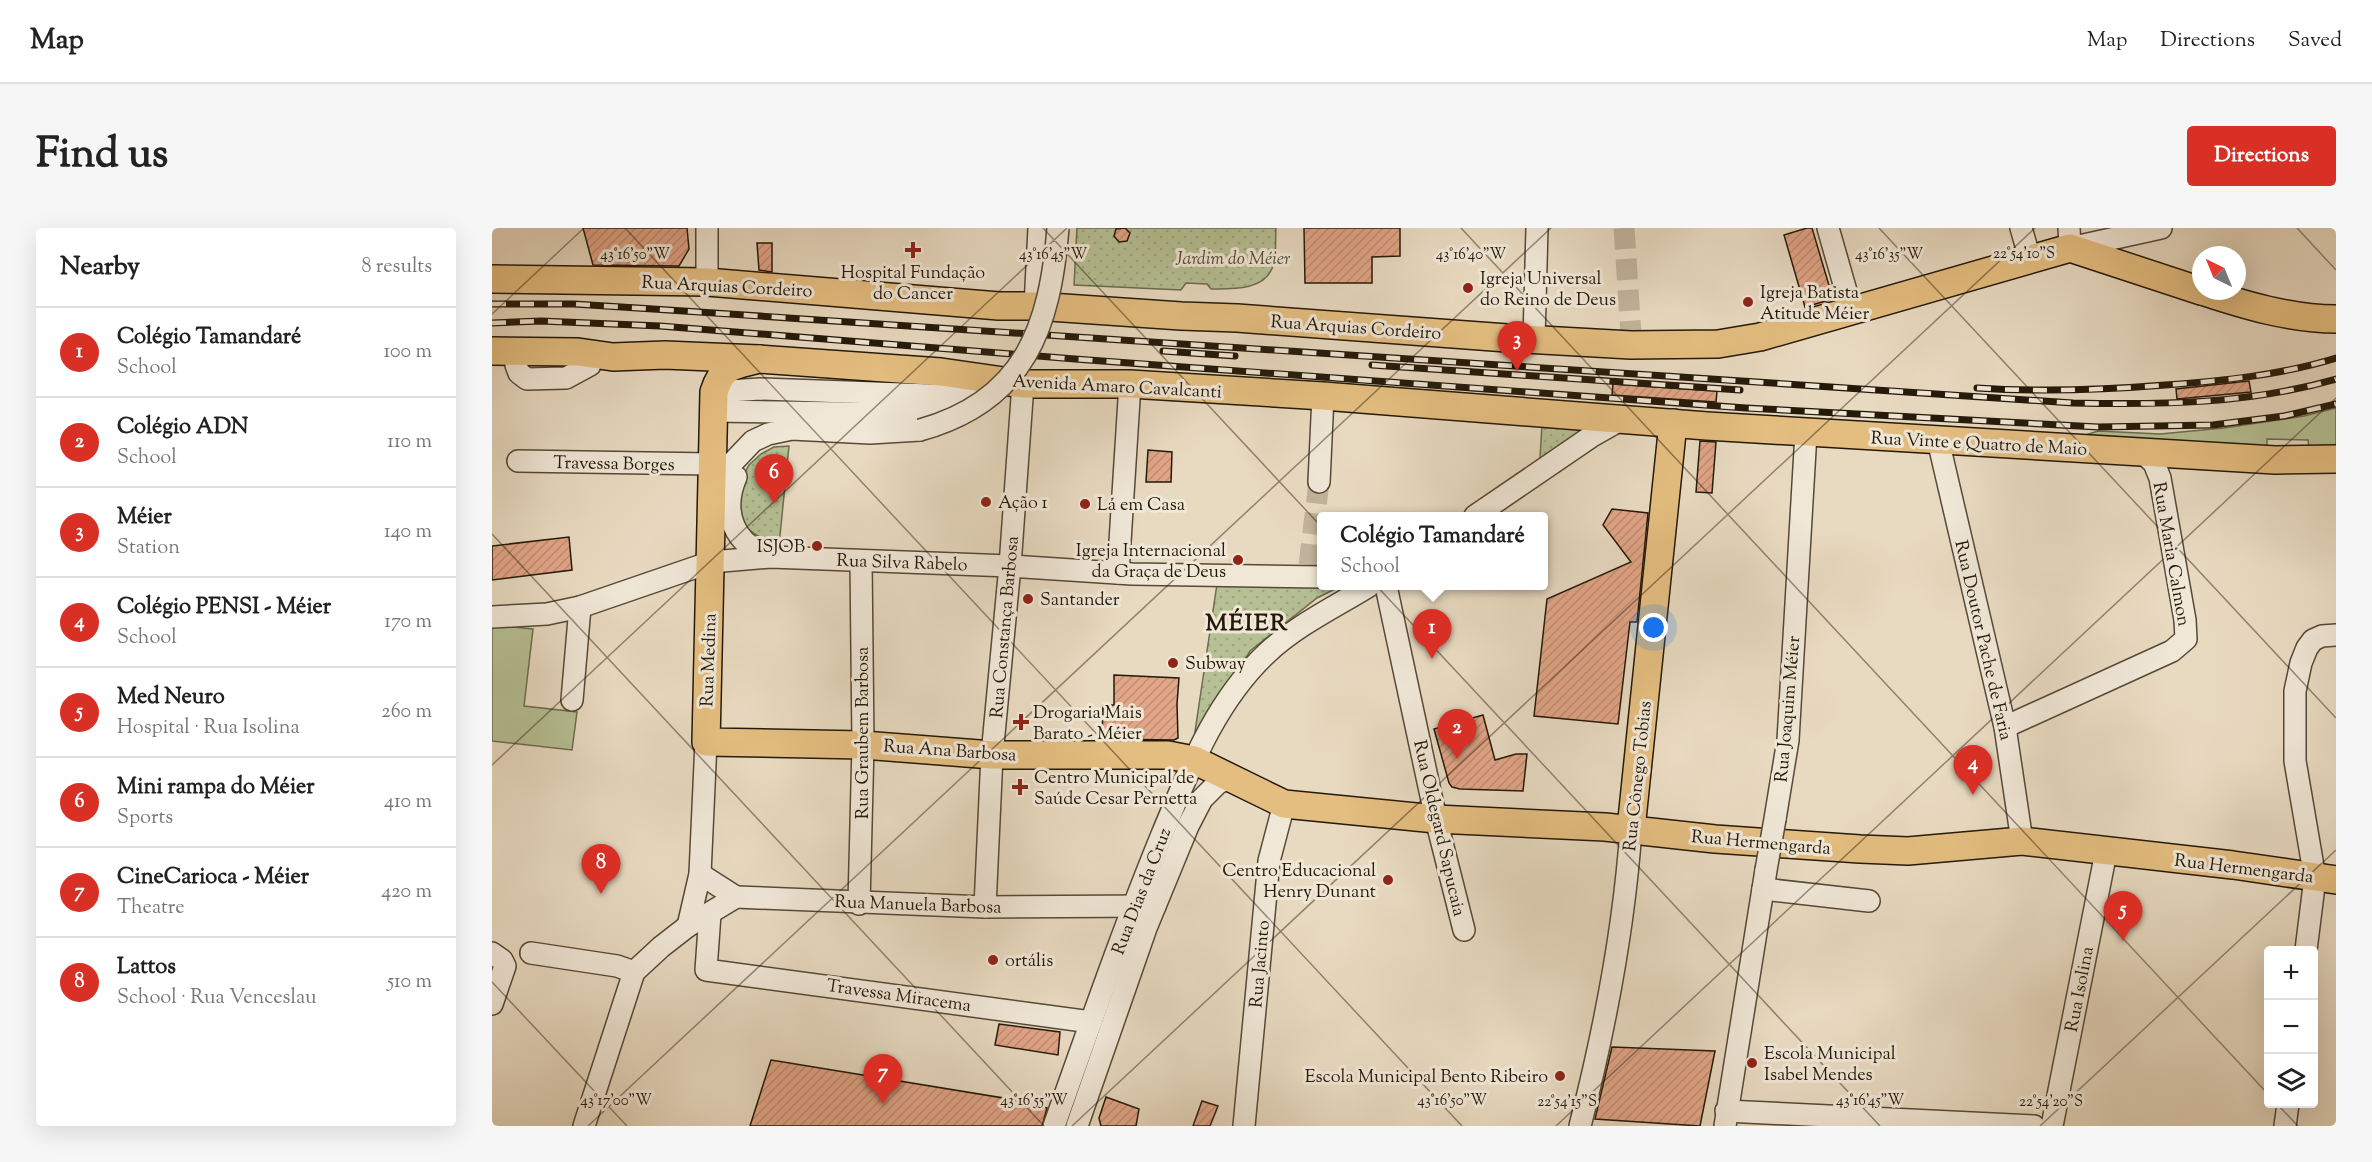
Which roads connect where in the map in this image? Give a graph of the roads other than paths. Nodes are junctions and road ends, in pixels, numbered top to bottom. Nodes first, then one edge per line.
1 (707, 228) edge
2 (1039, 228) edge
3 (1058, 228) edge
4 (1537, 228) edge
5 (1828, 228) edge
6 (2021, 228) edge
7 (2161, 228) edge
8 (2070, 238) edge
9 (2030, 259) junction
10 (492, 279) edge
11 (708, 282) junction
12 (2192, 287) edge
13 (2232, 300) edge
14 (1035, 306) junction
15 (1852, 312) junction
16 (2336, 319) edge
17 (1534, 339) junction
18 (492, 351) edge
19 (665, 355) junction
20 (593, 358) junction
21 (759, 359) junction
22 (504, 365) edge
23 (991, 379) junction
24 (1023, 384) junction
25 (1130, 384) junction
26 (1323, 396) junction
27 (714, 401) junction
28 (1622, 419) junction
29 (1673, 423) junction
30 (1806, 433) junction
31 (1938, 440) junction
32 (750, 444) junction
33 (2143, 453) junction
34 (2336, 459) edge
35 (518, 461) dead end
36 (711, 464) junction
37 (1319, 482) tunnel mouth
38 (1480, 512) edge
39 (711, 516) junction
40 (771, 557) junction
41 (861, 561) junction
42 (711, 562) junction
43 (1011, 566) junction
44 (1118, 573) junction
45 (1312, 573) edge
46 (1364, 590) edge
47 (1372, 590) edge
48 (580, 607) junction
49 (492, 617) edge
50 (2336, 635) edge
51 (572, 699) dead end
52 (2005, 727) junction
53 (706, 742) junction
54 (864, 745) junction
55 (992, 755) junction
56 (1194, 760) junction
57 (1230, 778) junction
58 (1284, 804) junction
59 (1436, 819) junction
60 (1631, 829) junction
61 (2022, 841) junction
62 (2106, 852) junction
63 (700, 874) junction
64 (2325, 879) edge
65 (1764, 880) junction
66 (736, 897) junction
67 (1869, 901) dead end
68 (860, 904) junction
69 (1155, 906) junction
70 (985, 907) junction
71 (1133, 908) junction
72 (710, 914) junction
73 (688, 926) junction
74 (1464, 930) dead end
75 (2307, 946) edge
76 (492, 953) edge
77 (531, 953) dead end
78 (634, 972) junction
79 (492, 1004) edge
80 (1091, 1022) junction
81 (2287, 1108) edge
82 (1725, 1118) edge
83 (584, 1126) edge
84 (1054, 1126) edge
85 (1077, 1126) edge
86 (1244, 1126) edge
87 (1580, 1126) edge
88 (2034, 1126) edge
89 (2052, 1126) edge
90 (2285, 1126) edge

1 - 11 street
2 - 14 street
3 - 32 street, bridge
4 - 17 street
5 - 15 street
6 - 9 street
7 - 8 street
8 - 9 main road, Rua Arquias Cordeiro
8 - 12 main road
9 - 15 main road, Rua Arquias Cordeiro
10 - 11 main road, Rua Arquias Cordeiro
11 - 14 main road, Rua Arquias Cordeiro
13 - 16 main road
14 - 17 main road, Rua Arquias Cordeiro
15 - 17 main road, Rua Arquias Cordeiro
18 - 20 main road, Avenida Amaro Cavalcanti
19 - 20 main road, Avenida Amaro Cavalcanti
19 - 21 main road, Avenida Amaro Cavalcanti
19 - 27 main road
20 - 22 main road
21 - 23 main road, Avenida Amaro Cavalcanti
21 - 27 main road, Rua Medina
23 - 24 main road, Avenida Amaro Cavalcanti
23 - 27 street
24 - 25 main road, Avenida Amaro Cavalcanti
24 - 43 street, Rua Constança Barbosa
25 - 26 main road, Avenida Amaro Cavalcanti
25 - 44 street
26 - 28 main road, Avenida Amaro Cavalcanti
26 - 37 street
27 - 36 main road, Rua Medina
28 - 29 main road, Rua Vinte e Quatro de Maio
28 - 38 street
29 - 30 main road, Rua Vinte e Quatro de Maio
29 - 60 main road, Rua Cônego Tobias
30 - 31 main road, Rua Vinte e Quatro de Maio
30 - 65 street, Rua Joaquim Méier, bridge
31 - 33 main road, Rua Vinte e Quatro de Maio
31 - 52 street, Rua Doutor Pache de Faria
32 - 39 street
32 - 40 street
33 - 34 main road, Rua Vinte e Quatro de Maio
33 - 52 street, Rua Maria Calmon
35 - 36 street, Travessa Borges
36 - 39 main road, Rua Medina
39 - 42 main road, Rua Medina
40 - 41 street, Rua Silva Rabelo
40 - 42 street, Rua Silva Rabelo
41 - 43 street, Rua Silva Rabelo
41 - 54 street, Rua Graubem Barbosa
42 - 48 street, Rua Silva Rabelo
42 - 53 main road, Rua Medina
43 - 44 street, Rua Silva Rabelo
43 - 55 street, Rua Constança Barbosa
44 - 45 street, Rua Silva Rabelo
46 - 56 street, Rua Dias da Cruz
47 - 59 street, Rua Oldegard Sapucaia
48 - 49 street, Rua Silva Rabelo
48 - 51 street
50 - 64 street
52 - 61 street, Rua Doutor Pache de Faria
53 - 54 main road, Rua Ana Barbosa
53 - 63 street, Rua Medina
54 - 55 main road, Rua Ana Barbosa
54 - 68 street, Rua Graubem Barbosa
55 - 56 main road, Rua Ana Barbosa
55 - 70 street, Rua Constança Barbosa
56 - 57 main road, Rua Hermengarda
56 - 71 street, Rua Dias da Cruz
57 - 58 main road, Rua Hermengarda
57 - 69 street, Rua Dias da Cruz
58 - 59 main road, Rua Hermengarda
58 - 86 street, Rua Jacinto
59 - 60 main road, Rua Hermengarda
59 - 74 street, Rua Oldegard Sapucaia
60 - 61 main road, Rua Hermengarda
60 - 87 street, Rua Cônego Tobias
61 - 62 main road, Rua Hermengarda
62 - 64 main road, Rua Hermengarda
62 - 89 street, Rua Isolina
63 - 66 street
63 - 73 street, Rua Medina
64 - 75 street
65 - 67 street
65 - 82 street, Rua Joaquim Méier
66 - 68 street, Rua Manuela Barbosa
66 - 72 street
68 - 70 street, Rua Manuela Barbosa
69 - 71 street, Rua Manuela Barbosa
69 - 85 street, Rua Dias da Cruz
70 - 71 street, Rua Manuela Barbosa
71 - 80 street, Rua Dias da Cruz
72 - 73 street
72 - 80 street, Travessa Miracema
73 - 78 street
76 - 79 street
77 - 78 street
78 - 83 street
80 - 84 street, Rua Dias da Cruz
81 - 90 street
82 - 88 street

